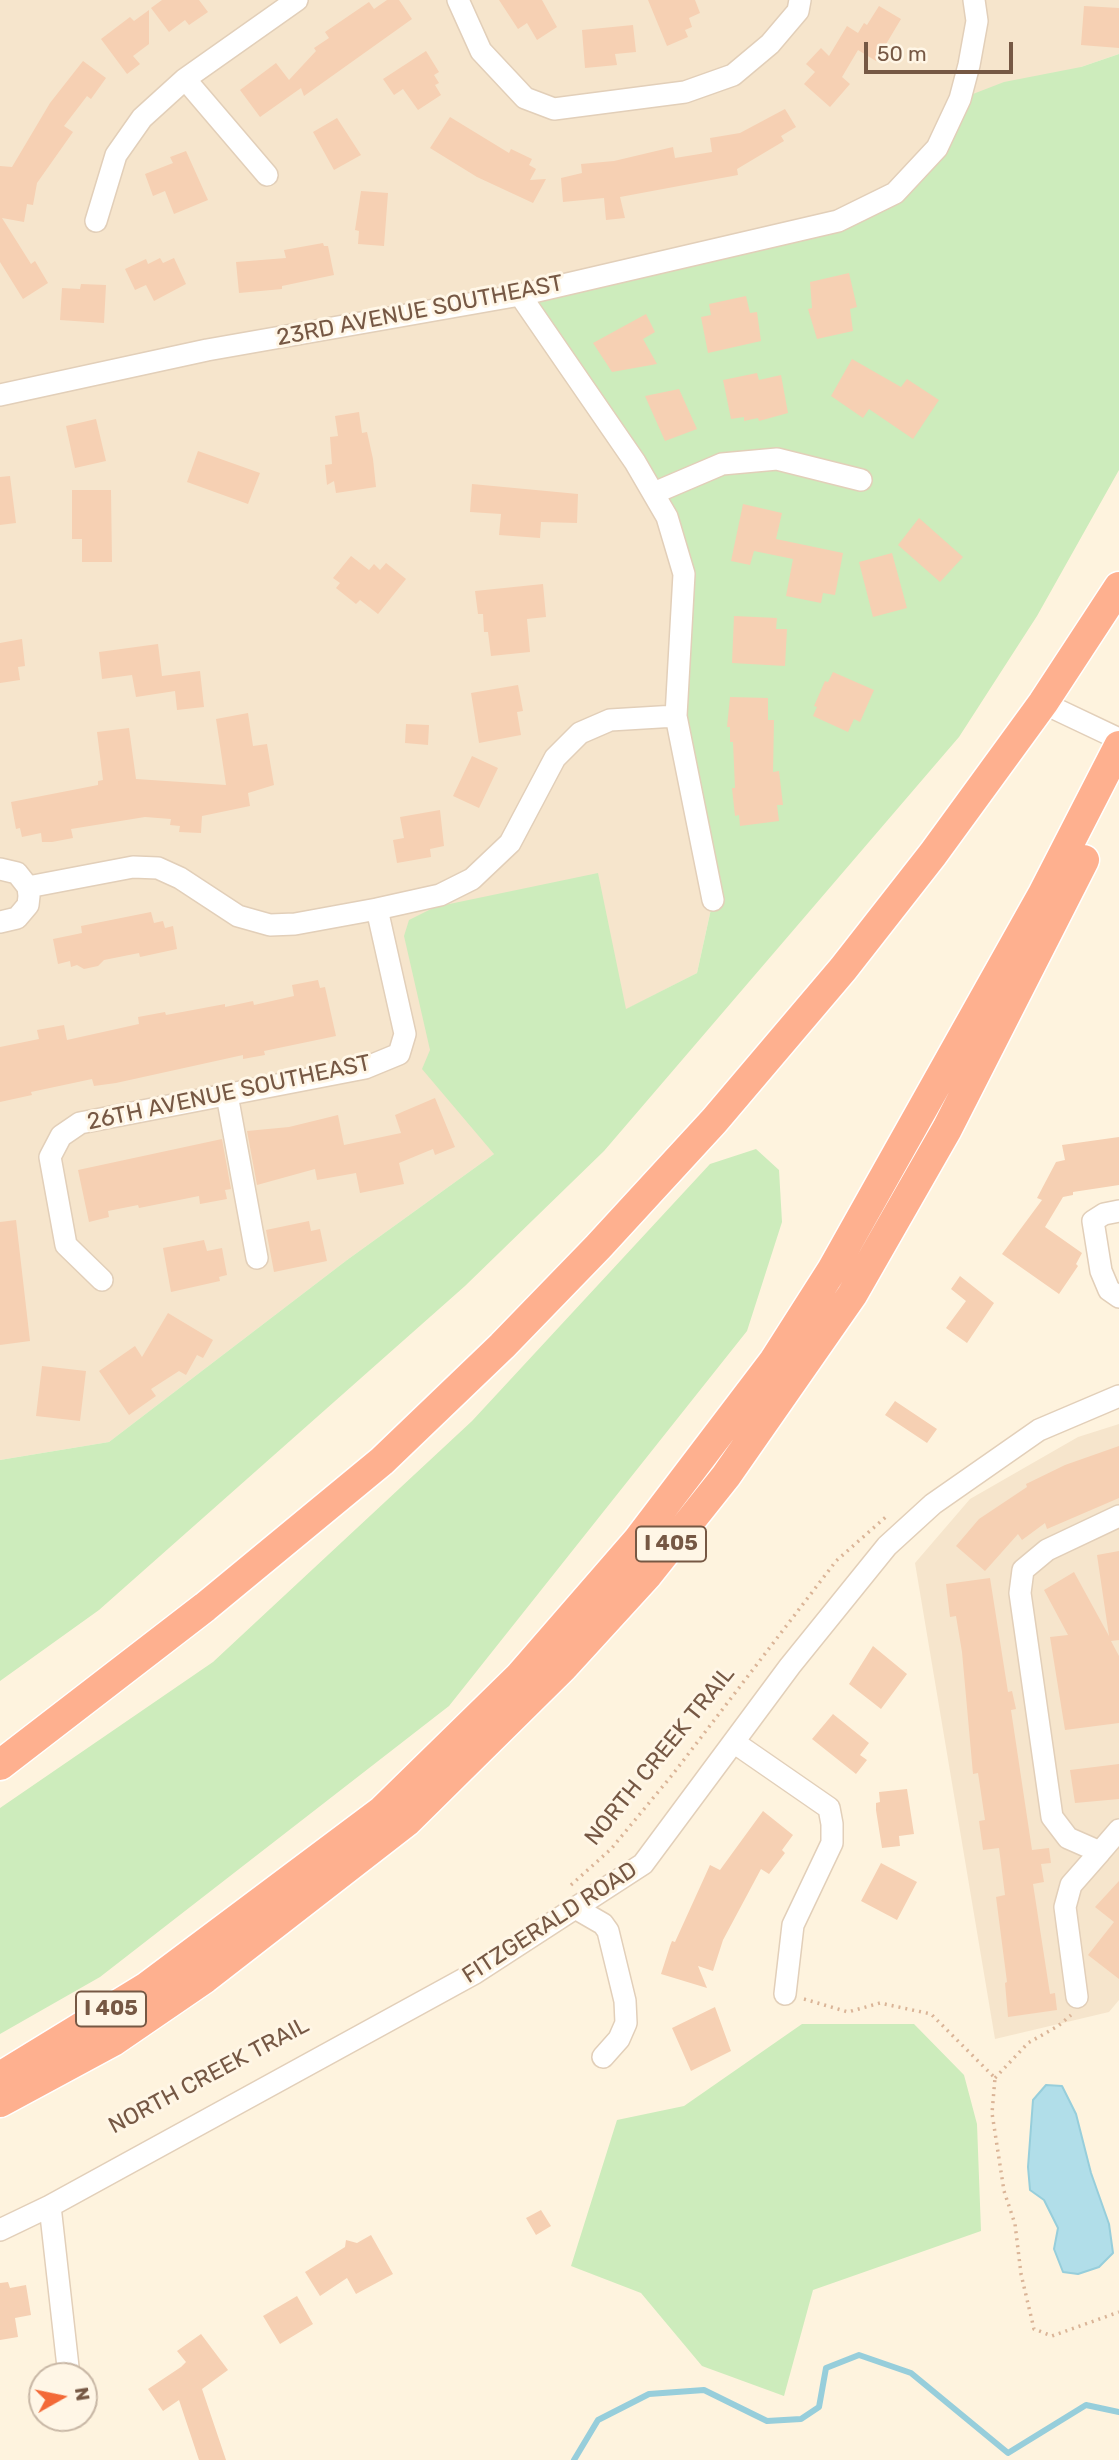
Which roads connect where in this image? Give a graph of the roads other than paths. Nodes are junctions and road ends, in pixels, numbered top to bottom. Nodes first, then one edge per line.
1 (297, 0) edge
2 (458, 0) edge
3 (974, 0) edge
4 (799, 6) edge
5 (185, 79) junction
6 (267, 175) dead end
7 (96, 220) dead end
8 (520, 295) junction
9 (0, 395) edge
10 (861, 480) dead end
11 (654, 493) junction
12 (1119, 587) edge
13 (1043, 703) junction
14 (676, 716) junction
15 (1119, 739) edge
16 (1119, 746) edge
17 (1119, 791) edge
18 (0, 869) edge
19 (28, 887) junction
20 (713, 900) dead end
21 (377, 909) junction
22 (0, 922) edge
23 (227, 1095) junction
24 (1119, 1211) edge
25 (257, 1258) dead end
26 (102, 1280) dead end
27 (1119, 1297) edge
28 (1119, 1396) edge
29 (1119, 1516) edge
30 (271, 1550) junction
31 (735, 1743) junction
32 (0, 1765) edge
33 (0, 1784) edge
34 (1119, 1830) edge
35 (1100, 1852) junction
36 (577, 1909) junction
37 (785, 1994) road end
38 (1077, 1997) road end
39 (603, 2057) dead end
40 (0, 2077) edge
41 (0, 2102) edge
42 (50, 2206) junction
43 (0, 2230) edge
44 (67, 2362) edge

1 - 5 street
2 - 4 street
3 - 8 street, 23RD AVENUE SOUTHEAST
5 - 6 street
5 - 7 street
8 - 9 street, 23RD AVENUE SOUTHEAST
8 - 11 street
10 - 11 street
11 - 14 street
12 - 13 highway
13 - 15 street
13 - 30 highway
14 - 20 street
14 - 21 street
16 - 40 highway, I 405
17 - 41 highway, I 405
18 - 19 street
19 - 21 street
19 - 22 street
21 - 23 street, 26TH AVENUE SOUTHEAST
23 - 25 street
23 - 26 street, 26TH AVENUE SOUTHEAST
24 - 27 street
28 - 31 street, FITZGERALD ROAD
29 - 35 street
30 - 32 highway
30 - 33 highway
31 - 36 street, FITZGERALD ROAD
31 - 37 street
34 - 35 street
35 - 38 street
36 - 39 street
36 - 42 street, FITZGERALD ROAD
42 - 43 street, FITZGERALD ROAD
42 - 44 street

